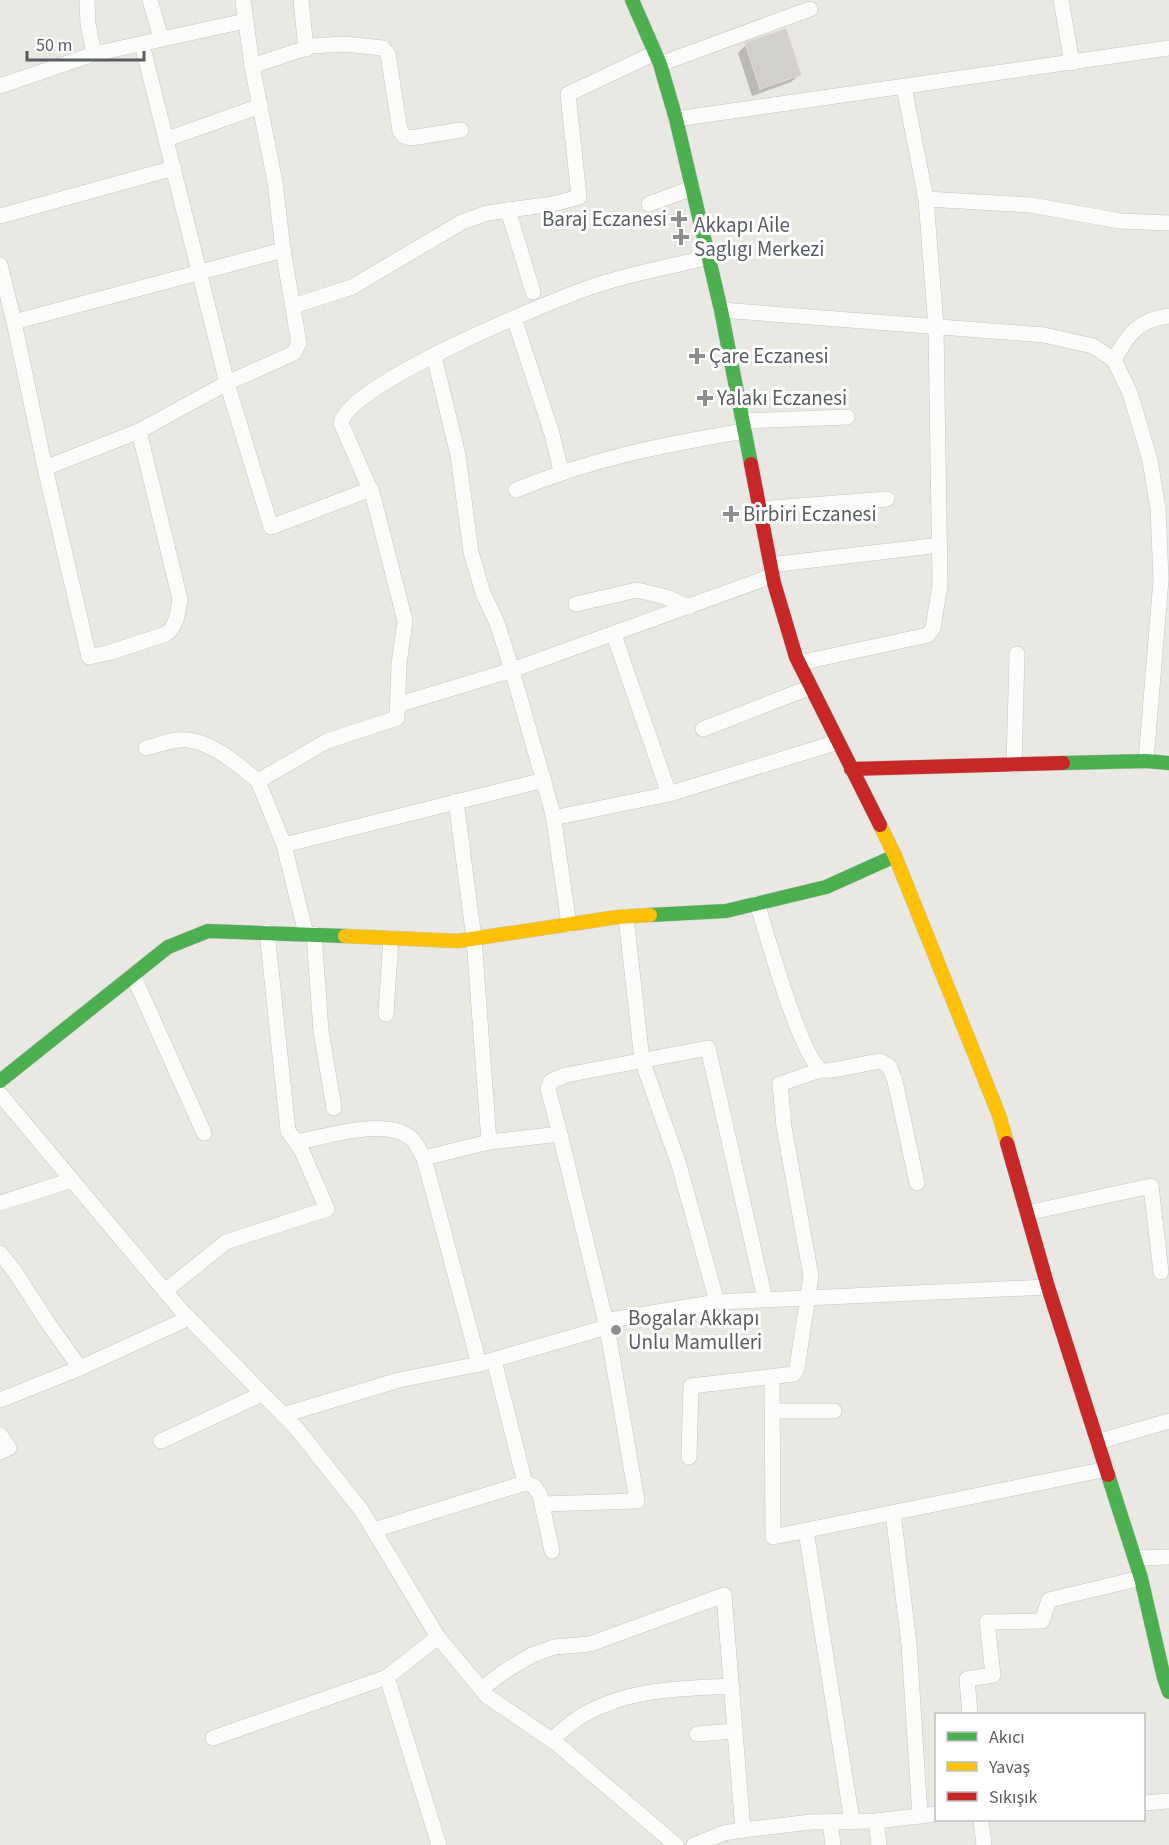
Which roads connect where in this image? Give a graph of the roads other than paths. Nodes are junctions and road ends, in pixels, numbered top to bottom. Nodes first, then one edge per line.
1 (87, 0) edge
2 (150, 0) edge
3 (243, 0) edge
4 (301, 0) edge
5 (632, 0) edge
6 (1061, 0) edge
7 (810, 9) dead end
8 (245, 21) junction
9 (161, 38) junction
10 (142, 44) junction
11 (1169, 48) edge
12 (306, 49) junction
13 (94, 54) junction
14 (657, 59) junction
15 (1072, 63) junction
16 (252, 66) junction
17 (0, 86) edge
18 (904, 87) junction
19 (260, 106) junction
20 (676, 119) junction
21 (461, 130) dead end
22 (167, 139) junction
23 (174, 168) junction
24 (692, 188) junction
25 (926, 199) junction
26 (649, 204) dead end
27 (508, 210) junction
28 (0, 216) edge
29 (1169, 223) edge
30 (282, 250) junction
31 (708, 257) junction
32 (0, 265) edge
33 (200, 272) junction
34 (533, 292) dead end
35 (293, 306) junction
36 (721, 310) junction
37 (1169, 316) edge
38 (514, 318) junction
39 (14, 322) junction
40 (936, 327) junction
41 (434, 356) junction
42 (1114, 360) junction
43 (227, 383) junction
44 (847, 417) dead end
45 (743, 426) junction
46 (139, 431) junction
47 (45, 468) junction
48 (561, 471) junction
49 (371, 489) junction
50 (516, 490) dead end
51 (887, 499) dead end
52 (759, 508) junction
53 (1163, 509) edge
54 (940, 545) junction
55 (771, 571) junction
56 (576, 604) dead end
57 (689, 607) junction
58 (614, 635) junction
59 (1017, 654) dead end
60 (799, 663) junction
61 (512, 670) junction
62 (811, 687) junction
63 (397, 705) junction
64 (703, 729) dead end
65 (838, 742) junction
66 (146, 748) dead end
67 (1146, 761) junction
68 (1169, 763) edge
69 (1014, 765) junction
70 (851, 769) junction
71 (544, 780) junction
72 (258, 781) junction
73 (669, 794) junction
74 (456, 801) junction
75 (553, 818) junction
76 (284, 844) junction
77 (895, 856) junction
78 (757, 903) junction
79 (626, 917) junction
80 (568, 925) junction
81 (267, 932) junction
82 (310, 934) junction
83 (391, 938) junction
84 (474, 939) junction
85 (133, 975) junction
86 (386, 1014) dead end
87 (642, 1060) junction
88 (820, 1070) junction
89 (0, 1081) edge
90 (0, 1094) edge
91 (334, 1108) dead end
92 (204, 1133) dead end
93 (560, 1134) junction
94 (296, 1142) junction
95 (489, 1142) junction
96 (424, 1158) junction
97 (72, 1180) junction
98 (917, 1183) dead end
99 (0, 1203) edge
100 (1027, 1213) junction
101 (0, 1253) edge
102 (1161, 1272) dead end
103 (1048, 1287) junction
104 (165, 1291) junction
105 (765, 1299) junction
106 (808, 1299) junction
107 (717, 1302) junction
108 (189, 1318) junction
109 (606, 1324) junction
110 (487, 1362) junction
111 (80, 1368) junction
112 (772, 1377) junction
113 (262, 1394) junction
114 (0, 1400) edge
115 (773, 1411) junction
116 (834, 1411) dead end
117 (283, 1415) junction
118 (1169, 1421) edge
119 (0, 1435) edge
120 (161, 1441) dead end
121 (1097, 1442) junction
122 (0, 1452) edge
123 (689, 1457) dead end
124 (1107, 1469) junction
125 (525, 1483) junction
126 (543, 1504) junction
127 (893, 1513) junction
128 (374, 1530) junction
129 (806, 1531) junction
130 (552, 1551) dead end
131 (1135, 1557) junction
132 (1169, 1557) edge
133 (1141, 1578) junction
134 (438, 1637) junction
135 (387, 1677) junction
136 (1167, 1682) edge
137 (731, 1686) junction
138 (481, 1689) junction
139 (970, 1713) edge
140 (735, 1731) junction
141 (697, 1734) dead end
142 (213, 1738) dead end
143 (551, 1740) junction
144 (1169, 1801) edge
145 (1145, 1803) edge
146 (935, 1814) edge
147 (920, 1816) junction
148 (830, 1821) junction
149 (852, 1821) junction
150 (876, 1821) junction
151 (981, 1821) edge
152 (743, 1830) junction
153 (698, 1844) edge
154 (439, 1845) edge
155 (676, 1845) edge
156 (833, 1845) edge
157 (879, 1845) edge
158 (984, 1845) edge

1 - 13 street
2 - 9 street
3 - 8 street
4 - 12 street
5 - 14 main road
6 - 15 street
7 - 14 street
8 - 9 street
8 - 16 street
9 - 10 street
10 - 13 street
10 - 22 street
11 - 15 street
12 - 16 street
12 - 21 street
13 - 17 street
14 - 20 main road
14 - 27 street
15 - 18 street
16 - 19 street
18 - 20 street
18 - 25 street
19 - 22 street
19 - 30 street
20 - 24 main road
22 - 23 street
23 - 28 street
23 - 33 street
24 - 26 street
24 - 31 main road
25 - 29 street
25 - 40 street
27 - 34 street
27 - 35 street
30 - 33 street
30 - 35 street
31 - 36 main road
31 - 38 street
32 - 39 street
33 - 39 street
33 - 43 street
35 - 43 street
36 - 40 street
36 - 45 main road
37 - 42 street
38 - 41 street
38 - 48 street
39 - 47 street
40 - 42 street
40 - 54 street
41 - 49 street
41 - 61 street
42 - 53 street
43 - 46 street
43 - 49 street
44 - 45 street
45 - 48 street
45 - 52 main road
46 - 47 street
46 - 47 street
48 - 50 street
49 - 63 street
51 - 52 street
52 - 55 main road
53 - 67 street
54 - 55 street
54 - 60 street
55 - 57 street
55 - 60 main road
56 - 57 street
57 - 58 street
58 - 61 street
58 - 73 street
59 - 69 street
60 - 62 main road
61 - 63 street
61 - 71 street
62 - 64 street
62 - 65 main road
63 - 72 street
65 - 70 main road
65 - 73 street
66 - 72 street
67 - 68 main road
67 - 69 main road
69 - 70 main road
70 - 77 main road
71 - 74 street
71 - 75 street
72 - 76 street
73 - 75 street
74 - 76 street
74 - 84 street
75 - 80 street
76 - 82 street
77 - 78 main road
77 - 100 main road
78 - 79 main road
78 - 88 street
79 - 80 main road
79 - 87 street
80 - 84 main road
81 - 82 main road
81 - 85 main road
81 - 94 street
82 - 83 main road
82 - 91 street
83 - 84 main road
83 - 86 street
84 - 95 street
85 - 89 main road
85 - 92 street
87 - 93 street
87 - 105 street
87 - 107 street
88 - 98 street
88 - 106 street
90 - 97 street
93 - 95 street
93 - 109 street
94 - 96 street
94 - 104 street
95 - 96 street
96 - 110 street
97 - 99 street
97 - 104 street
100 - 102 street
100 - 103 main road
101 - 111 street
103 - 106 street
103 - 121 main road
104 - 108 street
105 - 106 street
105 - 107 street
106 - 112 street
107 - 109 street
108 - 111 street
108 - 113 street
109 - 110 street
109 - 126 street
110 - 117 street
110 - 125 street
111 - 114 street
112 - 115 street
112 - 123 street
113 - 117 street
113 - 120 street
115 - 116 street
115 - 129 street
117 - 128 street
118 - 121 street
119 - 122 street
121 - 124 main road
124 - 127 street
124 - 131 main road
125 - 126 street
125 - 128 street
126 - 130 street
127 - 129 street
127 - 147 street
128 - 134 street
129 - 149 street
131 - 132 street
131 - 133 main road
133 - 136 main road
133 - 139 street
134 - 135 street
134 - 138 street
135 - 142 street
135 - 154 street
137 - 138 street
137 - 140 street
137 - 143 street
138 - 143 street
140 - 141 street
140 - 152 street
143 - 155 street
144 - 145 street
146 - 147 street
147 - 150 street
148 - 149 street
148 - 152 street
148 - 156 street
149 - 150 street
150 - 157 street
151 - 158 street
152 - 153 street

